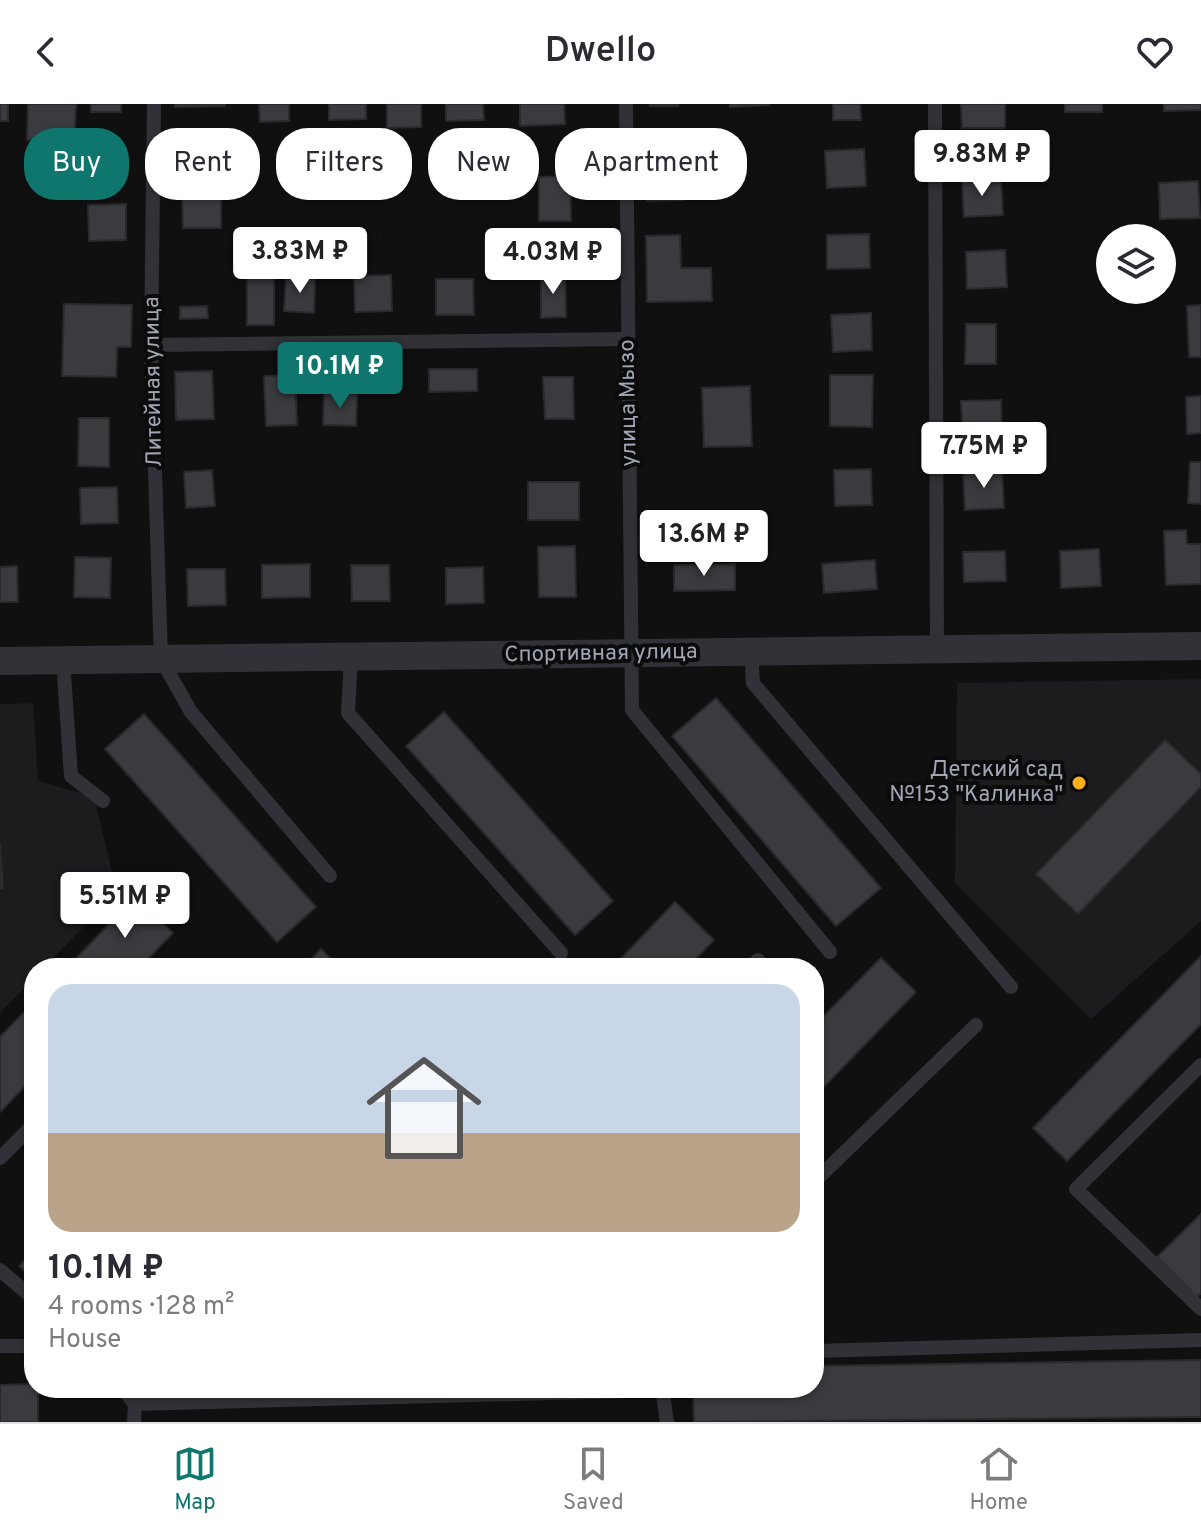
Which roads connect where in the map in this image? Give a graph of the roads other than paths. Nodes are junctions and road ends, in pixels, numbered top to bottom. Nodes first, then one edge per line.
1 (154, 104) edge
2 (626, 104) edge
3 (935, 104) edge
4 (628, 339) junction
5 (151, 345) junction
6 (1201, 646) edge
7 (937, 649) junction
8 (751, 652) junction
9 (632, 653) junction
10 (351, 657) junction
11 (161, 659) junction
12 (63, 660) junction
13 (0, 661) edge
14 (103, 801) dead end
15 (330, 876) dead end
16 (830, 952) dead end
17 (561, 953) dead end
18 (1011, 987) dead end
19 (976, 1025) dead end
20 (1201, 1065) edge
21 (24, 1134) edge
22 (0, 1158) edge
23 (824, 1172) edge
24 (0, 1270) edge
25 (24, 1290) edge
26 (1201, 1309) edge
27 (1201, 1340) edge
28 (0, 1346) edge
29 (24, 1346) edge
30 (824, 1351) edge
31 (130, 1398) edge
32 (346, 1398) edge
33 (664, 1398) edge
34 (135, 1404) junction
35 (134, 1422) edge
36 (667, 1422) edge

1 - 5 lane, Литейная улица
2 - 4 lane, улица Мызо
3 - 7 lane
4 - 5 lane
4 - 9 lane, улица Мызо
5 - 11 lane, Литейная улица
6 - 7 street, Спортивная улица
7 - 8 street, Спортивная улица
8 - 9 street, Спортивная улица
8 - 18 lane
9 - 10 street, Спортивная улица
9 - 16 lane, улица Мызо
10 - 11 street, Спортивная улица
10 - 17 lane
11 - 12 street, Спортивная улица
11 - 15 lane
12 - 13 street, Спортивная улица
12 - 14 lane
19 - 23 lane
20 - 26 lane
21 - 22 lane
24 - 25 lane
27 - 30 lane
28 - 29 lane
31 - 34 lane
32 - 34 lane
33 - 36 lane
34 - 35 lane

